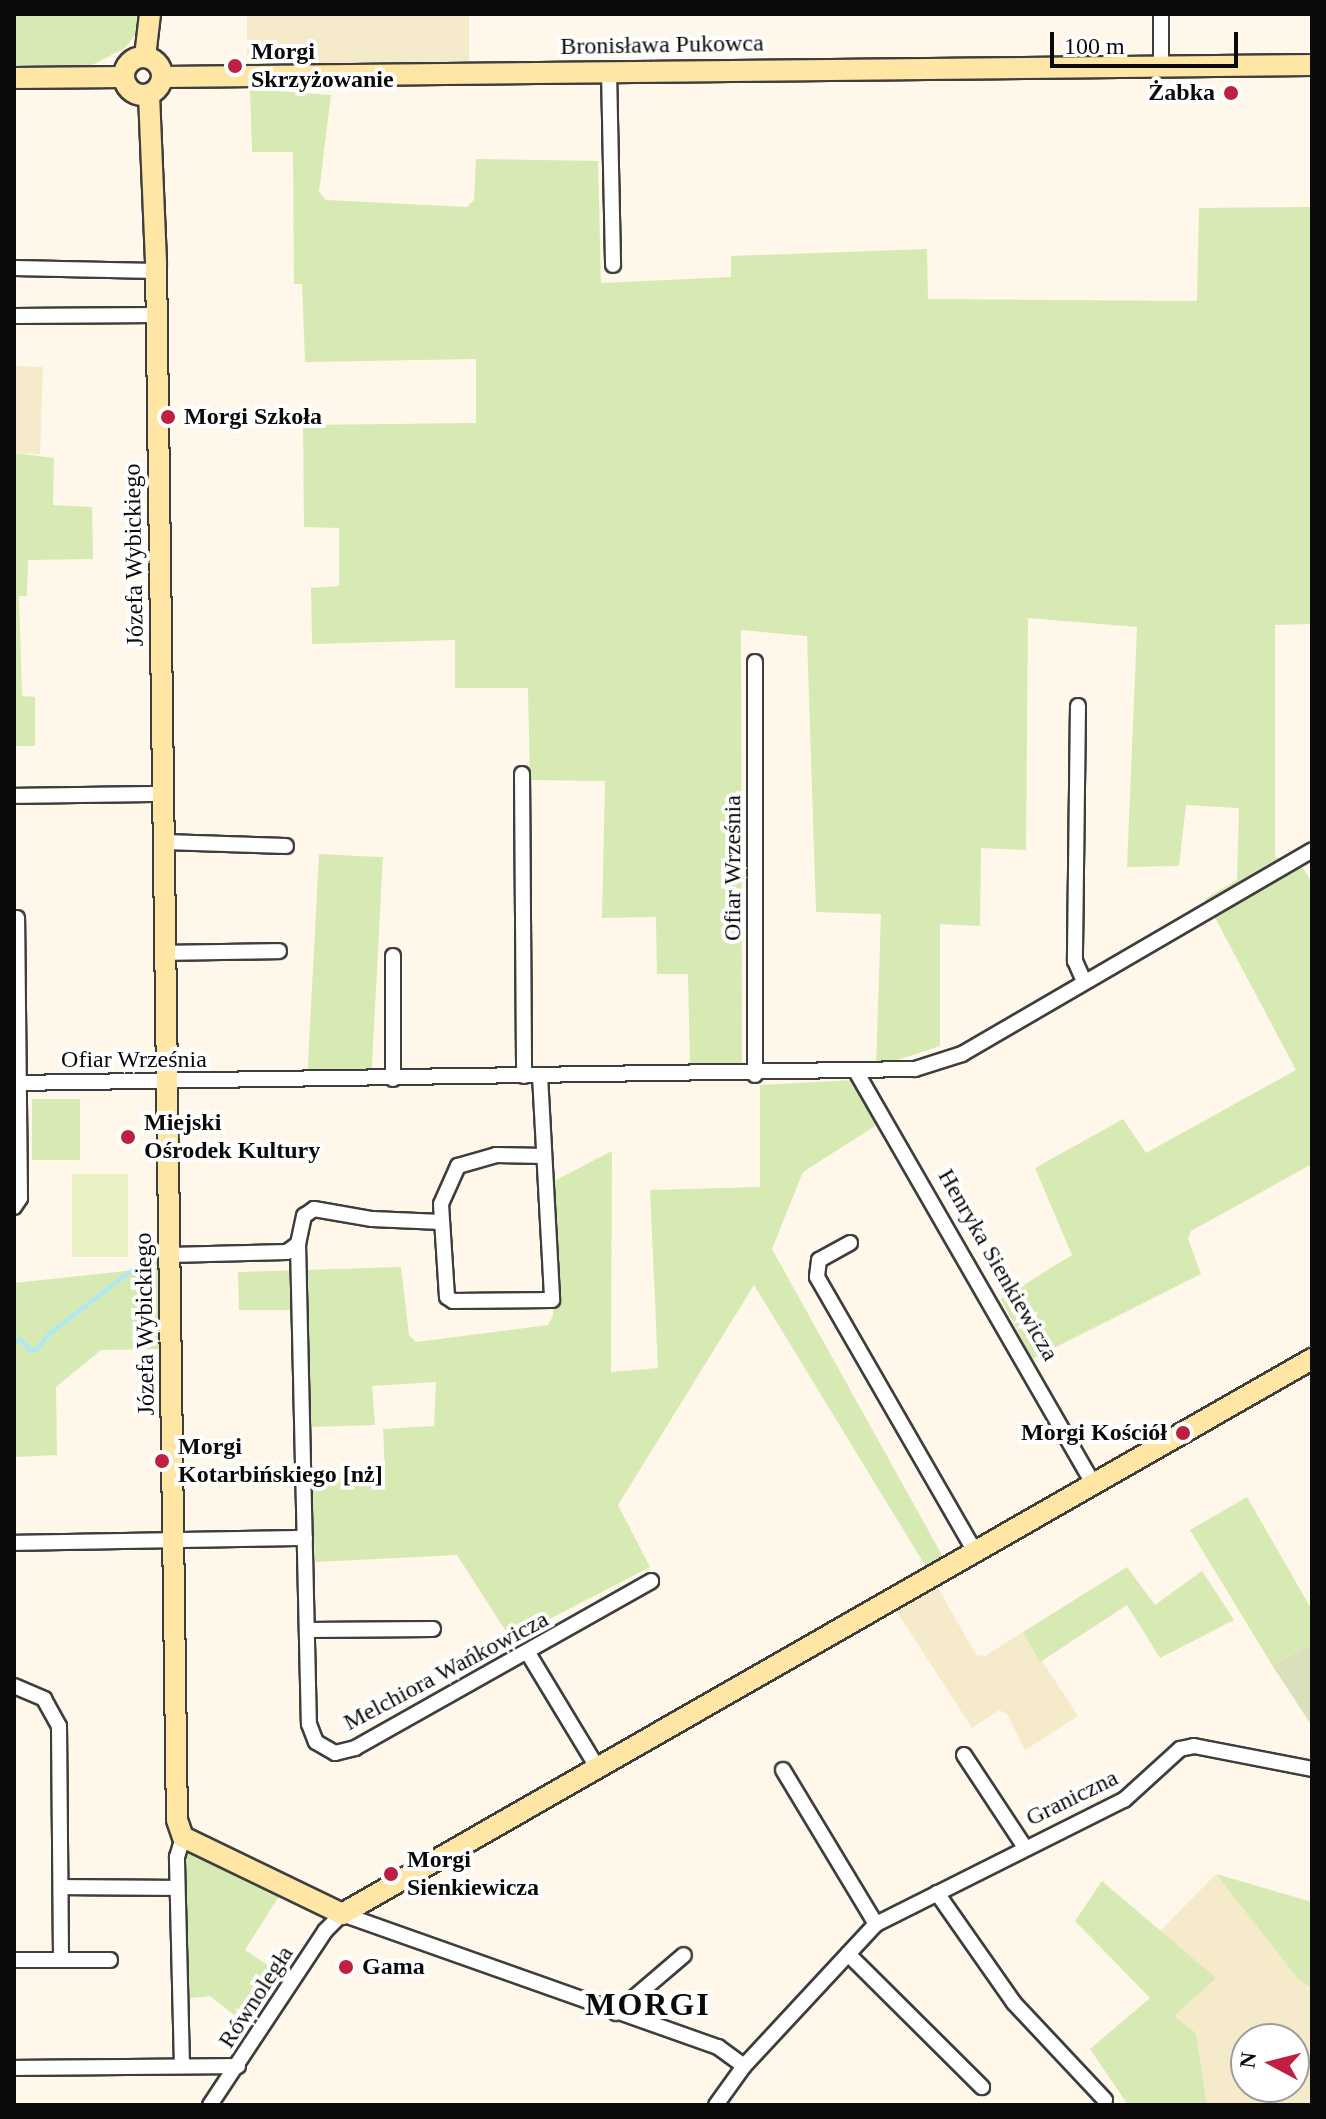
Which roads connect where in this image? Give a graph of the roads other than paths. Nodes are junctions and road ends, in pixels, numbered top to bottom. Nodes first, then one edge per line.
1 (150, 14) edge
2 (1161, 14) edge
3 (145, 57) junction
4 (1312, 65) edge
5 (1161, 66) junction
6 (609, 71) junction
7 (124, 77) junction
8 (163, 77) junction
9 (14, 78) edge
10 (149, 95) junction
11 (613, 265) dead end
12 (14, 268) edge
13 (156, 271) junction
14 (157, 315) junction
15 (14, 316) edge
16 (755, 662) dead end
17 (1078, 706) dead end
18 (522, 774) dead end
19 (163, 794) junction
20 (14, 796) edge
21 (164, 842) junction
22 (286, 846) dead end
23 (1312, 850) edge
24 (17, 918) dead end
25 (279, 951) dead end
26 (165, 953) junction
27 (393, 956) dead end
28 (1084, 981) junction
29 (857, 1073) junction
30 (540, 1075) junction
31 (755, 1075) junction
32 (524, 1076) junction
33 (393, 1079) junction
34 (167, 1082) junction
35 (17, 1083) edge
36 (544, 1156) junction
37 (14, 1207) edge
38 (441, 1222) junction
39 (850, 1243) dead end
40 (298, 1244) junction
41 (170, 1255) junction
42 (1312, 1359) edge
43 (1093, 1483) junction
44 (305, 1538) junction
45 (174, 1539) junction
46 (14, 1543) edge
47 (974, 1550) junction
48 (651, 1581) dead end
49 (433, 1629) dead end
50 (308, 1630) junction
51 (528, 1653) junction
52 (14, 1686) edge
53 (964, 1755) dead end
54 (597, 1767) junction
55 (1312, 1769) edge
56 (783, 1770) dead end
57 (183, 1837) junction
58 (1024, 1846) junction
59 (61, 1887) junction
60 (177, 1888) junction
61 (937, 1893) junction
62 (342, 1914) junction
63 (876, 1924) junction
64 (848, 1954) junction
65 (684, 1955) dead end
66 (14, 1960) edge
67 (61, 1960) junction
68 (110, 1960) dead end
69 (616, 2013) junction
70 (182, 2066) junction
71 (238, 2066) junction
72 (744, 2066) junction
73 (14, 2068) edge
74 (982, 2087) dead end
75 (1105, 2100) dead end
76 (210, 2105) edge
77 (716, 2105) edge

1 - 3 street
2 - 5 street
3 - 7 street
3 - 8 street
4 - 5 street, Bronisława Pukowca
5 - 6 street, Bronisława Pukowca
6 - 8 street, Bronisława Pukowca
6 - 11 street
7 - 9 street
7 - 10 street
8 - 10 street
10 - 13 street, Józefa Wybickiego
12 - 13 street
13 - 14 street, Józefa Wybickiego
14 - 15 street
14 - 19 street, Józefa Wybickiego
16 - 31 street, Ofiar Września
17 - 28 street
18 - 32 street
19 - 20 street
19 - 21 street, Józefa Wybickiego
21 - 22 street
21 - 26 street, Józefa Wybickiego
23 - 28 street, Ofiar Września
24 - 35 street
25 - 26 street
26 - 34 street, Józefa Wybickiego
27 - 33 street
28 - 29 street, Ofiar Września
29 - 31 street, Ofiar Września
29 - 43 street, Henryka Sienkiewicza
30 - 31 street, Ofiar Września
30 - 32 street, Ofiar Września
30 - 36 street
32 - 33 street, Ofiar Września
33 - 34 street, Ofiar Września
34 - 35 street, Ofiar Września
34 - 41 street, Józefa Wybickiego
35 - 37 street
36 - 38 street
36 - 38 street
38 - 40 street
39 - 47 street
40 - 41 street
40 - 44 street, Melchiora Wańkowicza
41 - 45 street, Józefa Wybickiego
42 - 43 street
43 - 47 street
44 - 45 street
44 - 50 street, Melchiora Wańkowicza
45 - 46 street
45 - 57 street, Józefa Wybickiego
47 - 54 street
48 - 51 street, Melchiora Wańkowicza
49 - 50 street, Melchiora Wańkowicza
50 - 51 street, Melchiora Wańkowicza
51 - 54 street
52 - 59 street
53 - 58 street, Graniczna
54 - 62 street
55 - 58 street, Graniczna
56 - 63 street
57 - 60 street, Józefa Wybickiego
57 - 62 street
58 - 61 street, Graniczna
59 - 60 street
59 - 67 street
60 - 70 street, Józefa Wybickiego
61 - 63 street, Graniczna
61 - 75 street
62 - 69 street
62 - 71 street, Równoległa
63 - 64 street, Graniczna
64 - 72 street, Graniczna
64 - 74 street
65 - 69 street
66 - 67 street
67 - 68 street
69 - 72 street
70 - 71 street
70 - 73 street
71 - 76 street, Równoległa
72 - 77 street, Graniczna

